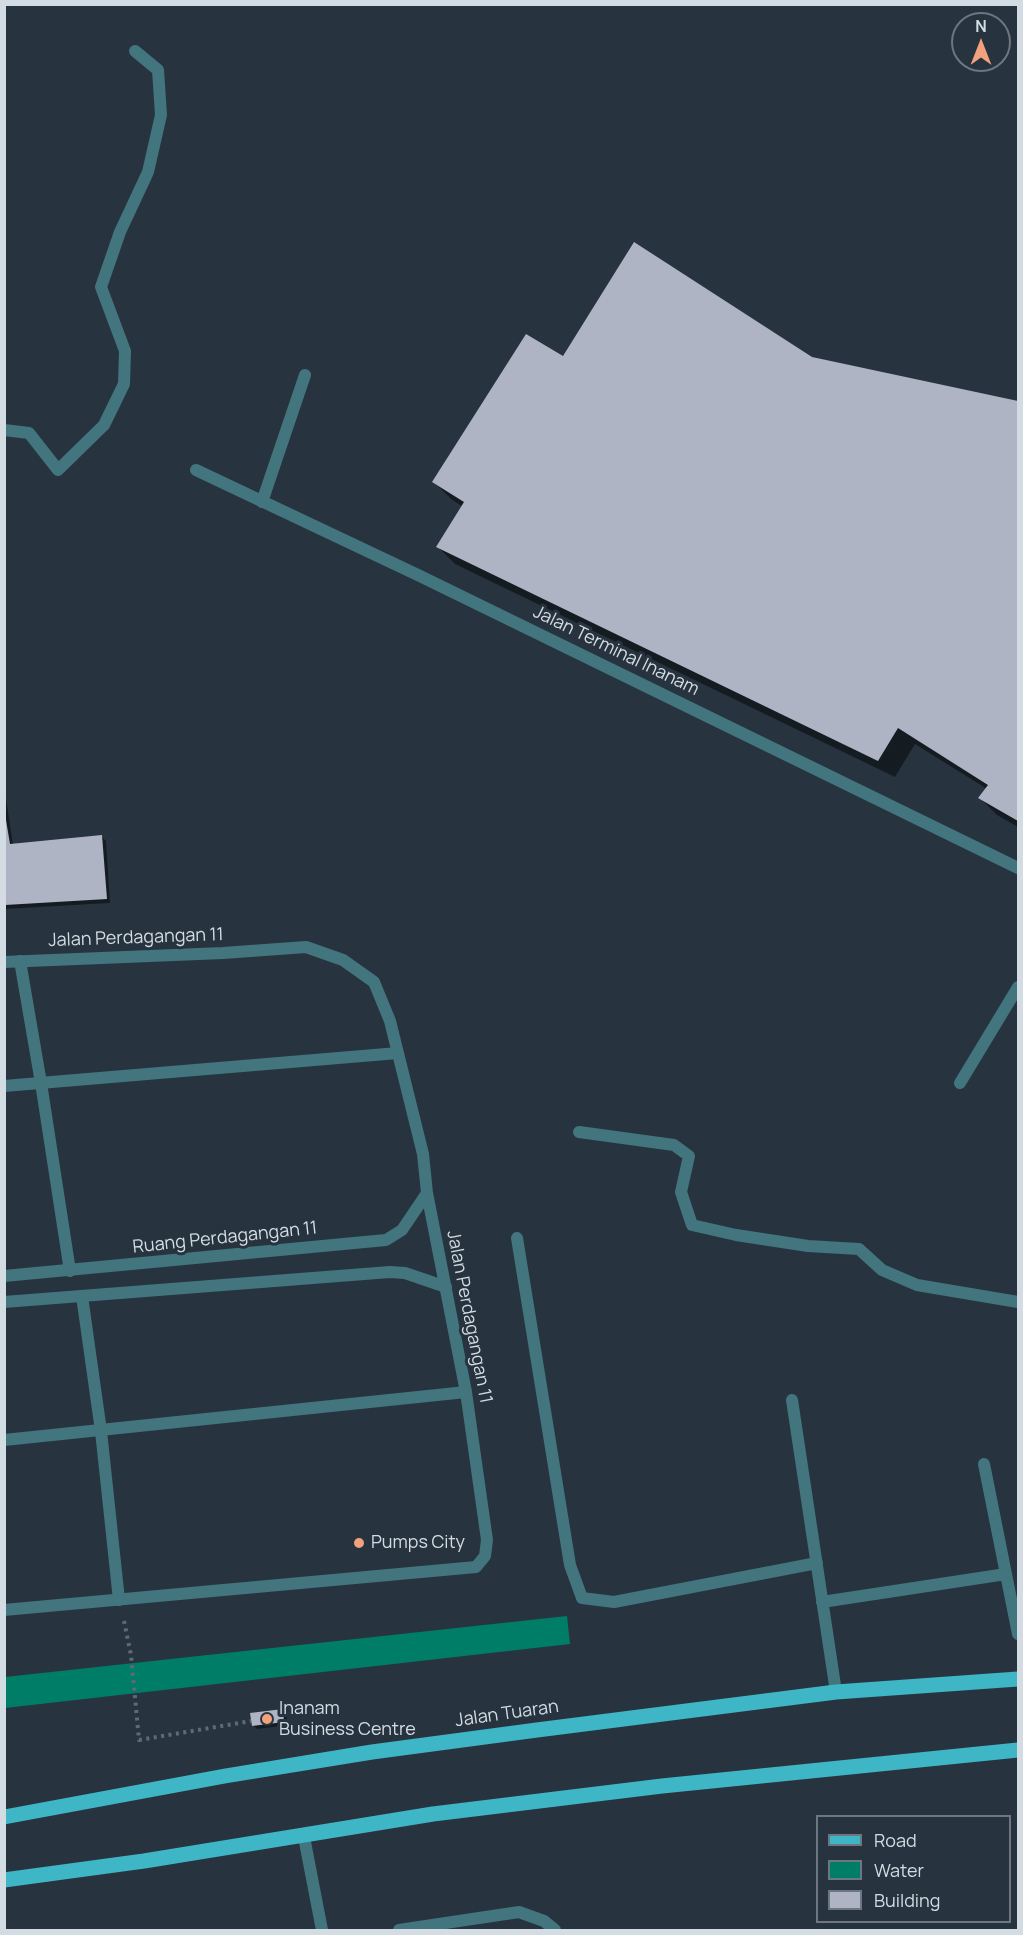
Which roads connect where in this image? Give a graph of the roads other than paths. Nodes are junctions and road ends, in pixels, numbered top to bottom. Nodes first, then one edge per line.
1 (135, 51) dead end
2 (305, 375) dead end
3 (4, 430) edge
4 (196, 470) dead end
5 (262, 502) junction
6 (1018, 868) edge
7 (20, 961) junction
8 (4, 962) edge
9 (1018, 987) edge
10 (398, 1053) junction
11 (41, 1083) junction
12 (960, 1083) dead end
13 (4, 1086) edge
14 (579, 1132) dead end
15 (427, 1192) junction
16 (517, 1238) dead end
17 (70, 1271) junction
18 (4, 1276) edge
19 (446, 1287) junction
20 (82, 1296) junction
21 (4, 1302) edge
22 (1018, 1302) edge
23 (466, 1392) junction
24 (792, 1400) dead end
25 (101, 1431) junction
26 (4, 1440) edge
27 (984, 1464) dead end
28 (817, 1563) junction
29 (1006, 1574) junction
30 (119, 1600) junction
31 (822, 1602) junction
32 (4, 1610) edge
33 (1018, 1634) edge
34 (1018, 1679) edge
35 (836, 1692) junction
36 (1018, 1750) edge
37 (4, 1817) edge
38 (304, 1837) junction
39 (4, 1880) edge
40 (322, 1930) edge
41 (399, 1930) edge
42 (555, 1930) edge

1 - 3 street
2 - 5 street
4 - 5 street, Jalan Terminal Inanam
5 - 6 street, Jalan Terminal Inanam
7 - 8 street, Jalan Perdagangan 11
7 - 10 street, Jalan Perdagangan 11
7 - 11 street
9 - 12 street
10 - 11 street
10 - 15 street, Jalan Perdagangan 11
11 - 13 street
11 - 17 street
14 - 22 street
15 - 17 street, Ruang Perdagangan 11
15 - 19 street, Jalan Perdagangan 11
16 - 28 street
17 - 18 street, Ruang Perdagangan 11
19 - 20 street
19 - 23 street, Jalan Perdagangan 11
20 - 21 street
20 - 25 street
23 - 25 street
23 - 30 street, Jalan Perdagangan 11
24 - 28 street
25 - 26 street
25 - 30 street
27 - 29 street
28 - 31 street
29 - 31 street
29 - 33 street
30 - 32 street, Jalan Perdagangan 11
31 - 35 street
34 - 35 main road, Jalan Tuaran
35 - 37 main road, Jalan Tuaran
36 - 38 main road
38 - 39 main road
38 - 40 street
41 - 42 street

